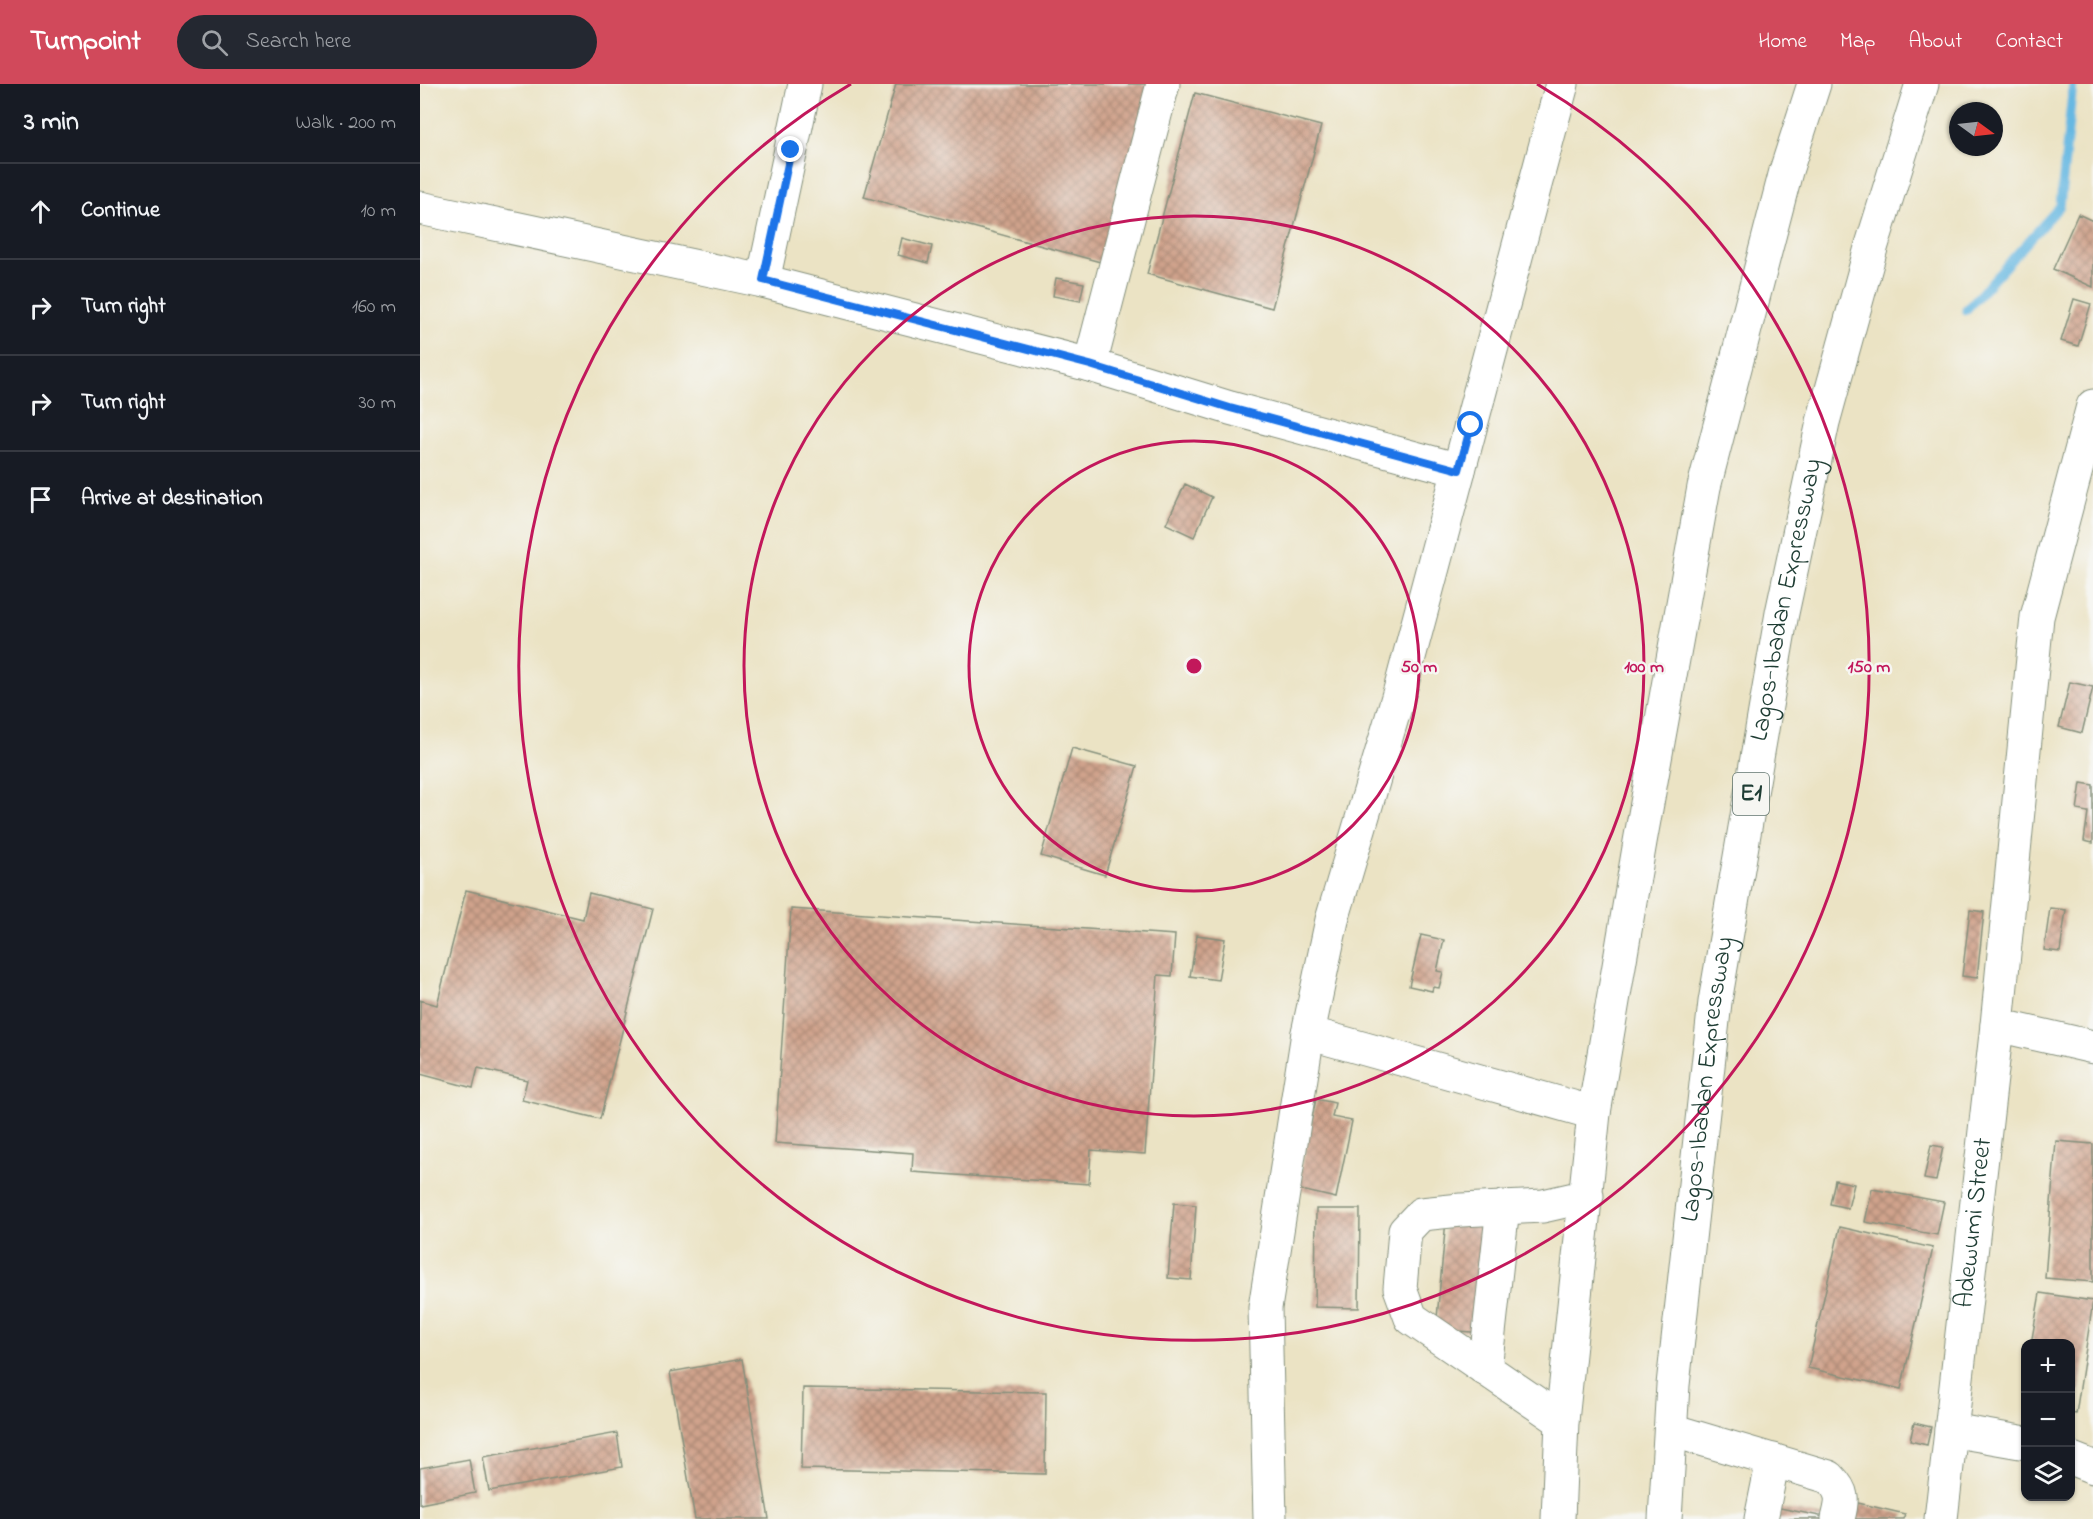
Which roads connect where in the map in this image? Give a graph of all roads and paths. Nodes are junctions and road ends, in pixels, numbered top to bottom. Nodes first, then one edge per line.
1 (805, 84) edge
2 (1162, 84) edge
3 (1562, 84) edge
4 (1814, 84) edge
5 (1922, 84) edge
6 (420, 208) edge
7 (763, 280) junction
8 (1090, 365) junction
9 (2093, 406) edge
10 (1459, 470) junction
11 (1997, 1025) junction
12 (1308, 1034) junction
13 (2093, 1047) edge
14 (1594, 1113) junction
15 (1587, 1196) junction
16 (1503, 1207) junction
17 (1485, 1369) junction
18 (1562, 1421) junction
19 (1671, 1430) junction
20 (1951, 1430) junction
21 (2021, 1442) edge
22 (1773, 1460) junction
23 (2075, 1460) edge
24 (2093, 1467) edge
25 (1270, 1519) edge
26 (1558, 1519) edge
27 (1665, 1519) edge
28 (1761, 1519) edge
29 (1838, 1519) edge
30 (1941, 1519) edge

1 - 7 main road
2 - 8 main road
3 - 10 main road
4 - 14 main road
5 - 19 main road, Lagos-Ibadan Expressway / E1
6 - 7 main road
7 - 8 main road
8 - 10 main road
9 - 11 main road, Adewumi Street
10 - 12 main road
11 - 13 main road
11 - 20 main road, Adewumi Street
12 - 14 main road
12 - 25 main road
14 - 15 main road
15 - 16 main road
15 - 18 main road
16 - 17 main road
16 - 17 main road
17 - 18 main road
18 - 26 main road
19 - 22 main road
19 - 27 main road, Lagos-Ibadan Expressway / E1
20 - 21 main road
20 - 30 main road, Adewumi Street
22 - 28 main road
22 - 29 main road
23 - 24 main road

